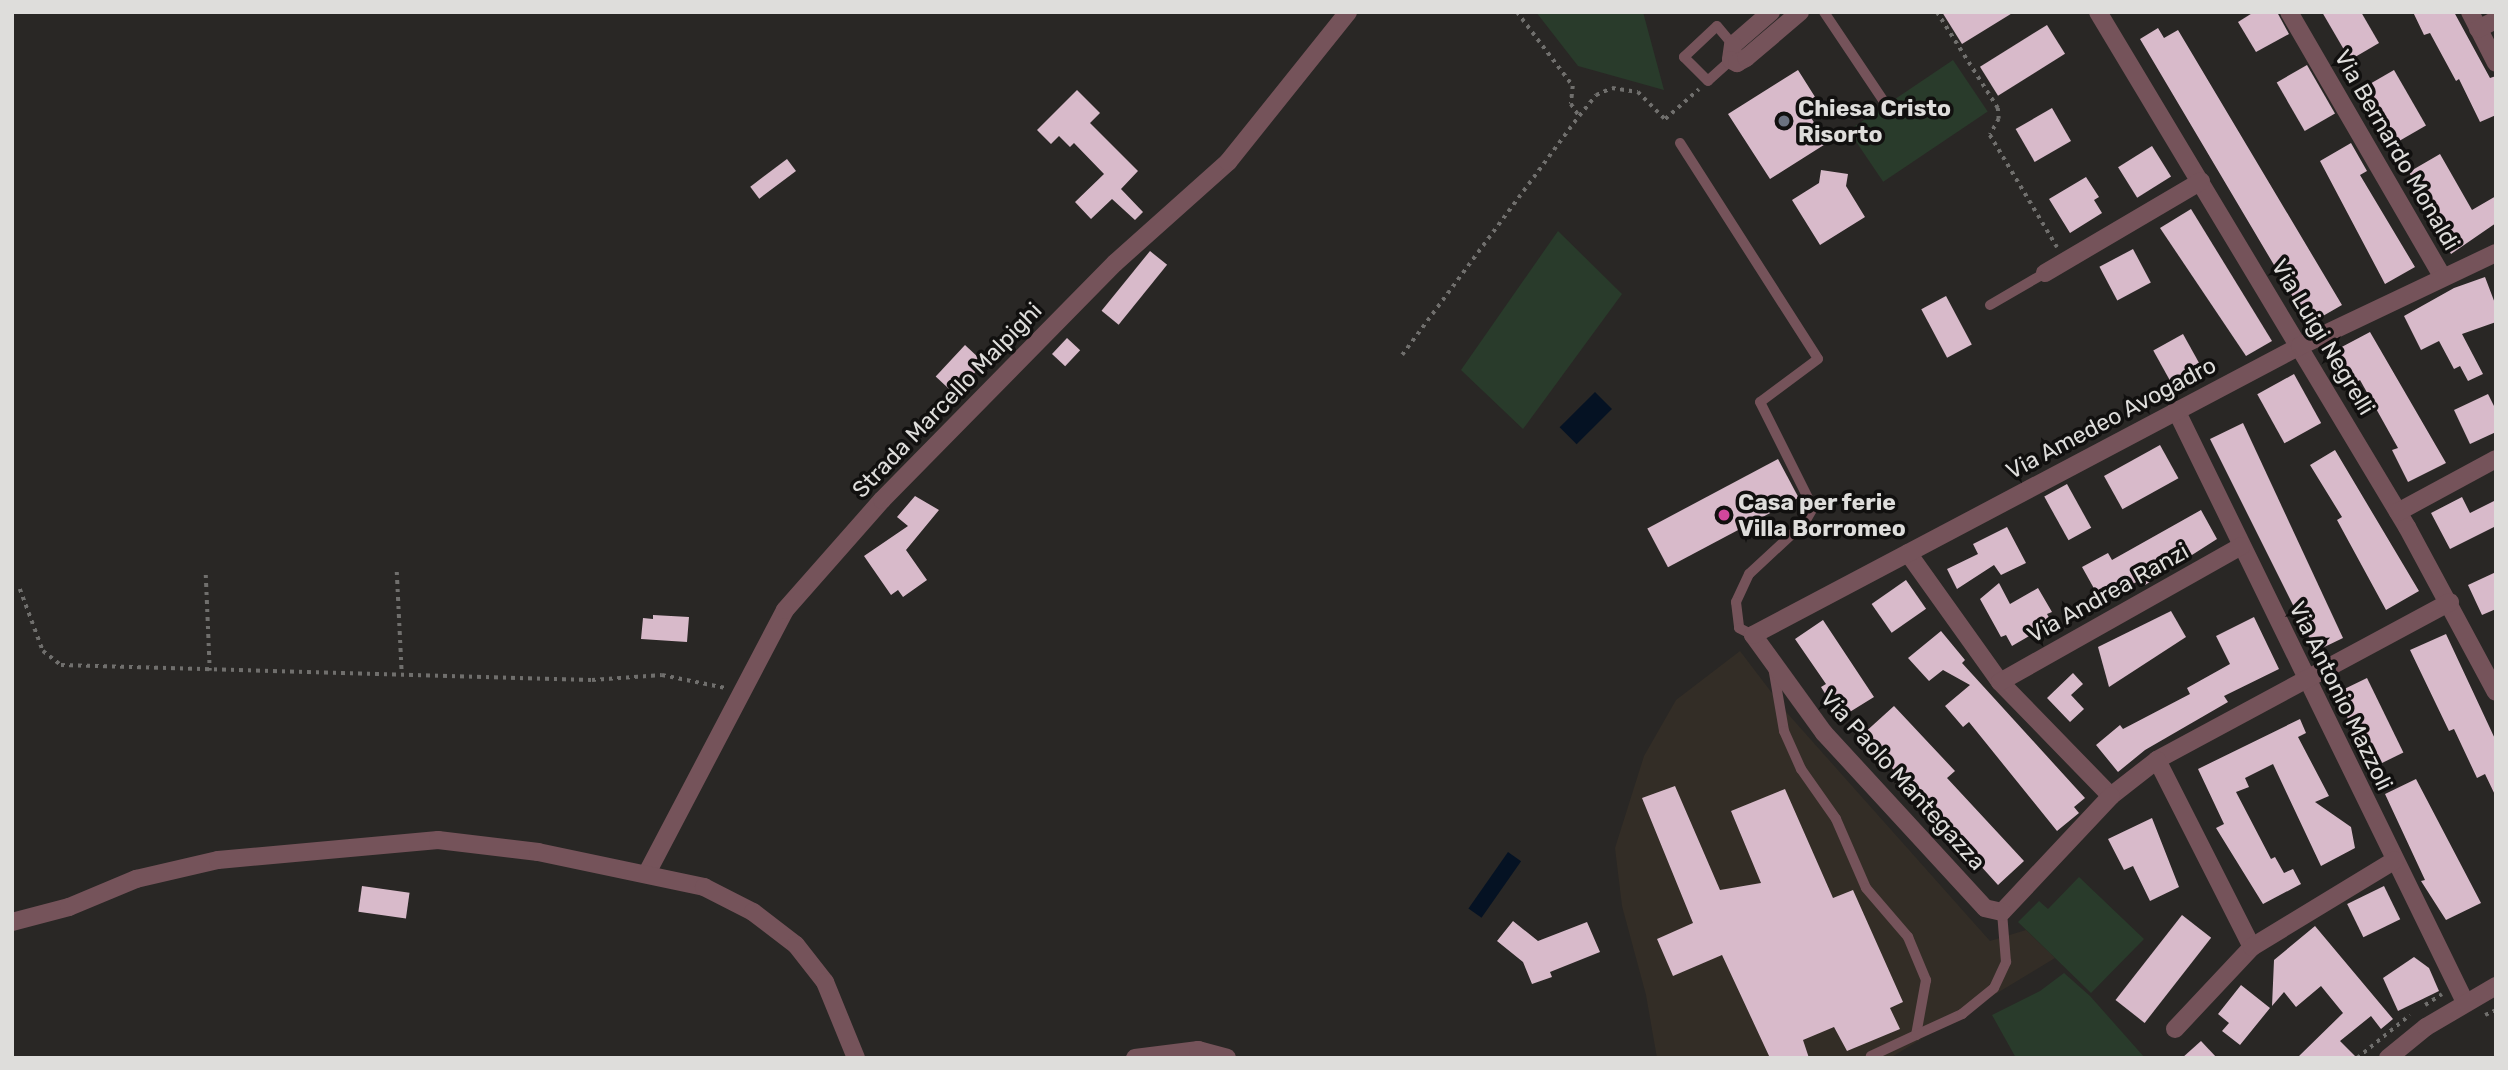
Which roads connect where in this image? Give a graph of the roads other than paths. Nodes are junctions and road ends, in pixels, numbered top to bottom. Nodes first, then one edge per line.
1 (1349, 12) edge
2 (1771, 12) edge
3 (1800, 12) edge
4 (1824, 12) edge
5 (2098, 12) edge
6 (2289, 12) edge
7 (2470, 12) edge
8 (2496, 20) edge
9 (2478, 29) junction
10 (1737, 54) junction
11 (2496, 63) edge
12 (1883, 100) dead end
13 (1680, 143) dead end
14 (2201, 181) junction
15 (2496, 253) edge
16 (2045, 273) joint
17 (2442, 276) junction
18 (1990, 305) dead end
19 (2300, 346) junction
20 (2176, 410) junction
21 (2496, 458) edge
22 (2398, 512) junction
23 (2241, 546) junction
24 (1908, 553) junction
25 (2450, 602) junction
26 (1753, 635) junction
27 (1772, 662) junction
28 (2305, 680) junction
29 (2000, 682) junction
30 (2496, 692) edge
31 (2157, 760) junction
32 (2111, 796) junction
33 (2395, 860) junction
34 (648, 873) junction
35 (2002, 912) junction
36 (12, 922) edge
37 (2252, 947) junction
38 (2496, 986) edge
39 (2465, 1002) junction
40 (2175, 1029) dead end
41 (1916, 1035) junction
42 (1871, 1056) dead end
43 (856, 1058) edge
44 (1135, 1058) edge
45 (1227, 1058) edge
46 (2388, 1058) edge

1 - 34 street, Strada Marcello Malpighi
2 - 10 street
3 - 10 street
4 - 12 lane
5 - 14 street, Via Luigi Negrelli
6 - 17 street, Via Bernardo Monaldi
7 - 9 street
8 - 9 street
9 - 11 street
10 - 10 lane
13 - 26 lane
14 - 16 street
14 - 19 street, Via Luigi Negrelli
15 - 17 street, Via Amedeo Avogadro
16 - 18 lane
17 - 19 street, Via Amedeo Avogadro
19 - 20 street, Via Amedeo Avogadro
19 - 22 street, Via Luigi Negrelli
20 - 23 street, Via Antonio Mazzoli
20 - 24 street, Via Amedeo Avogadro
21 - 22 street
22 - 25 street, Via Luigi Negrelli
23 - 28 street, Via Antonio Mazzoli
23 - 29 street, Via Andrea Ranzi
24 - 26 street, Via Amedeo Avogadro
24 - 29 street
25 - 28 street
25 - 30 street, Via Luigi Negrelli
26 - 27 street, Via Paolo Mantegazza
27 - 35 street, Via Paolo Mantegazza
27 - 41 lane
28 - 31 street
28 - 33 street, Via Antonio Mazzoli
29 - 32 street
31 - 32 street
31 - 37 street
32 - 35 street
33 - 37 street
33 - 39 street, Via Antonio Mazzoli
34 - 36 street
34 - 43 street
35 - 41 lane
37 - 40 street
38 - 39 street
39 - 46 street
41 - 42 lane
44 - 45 street

